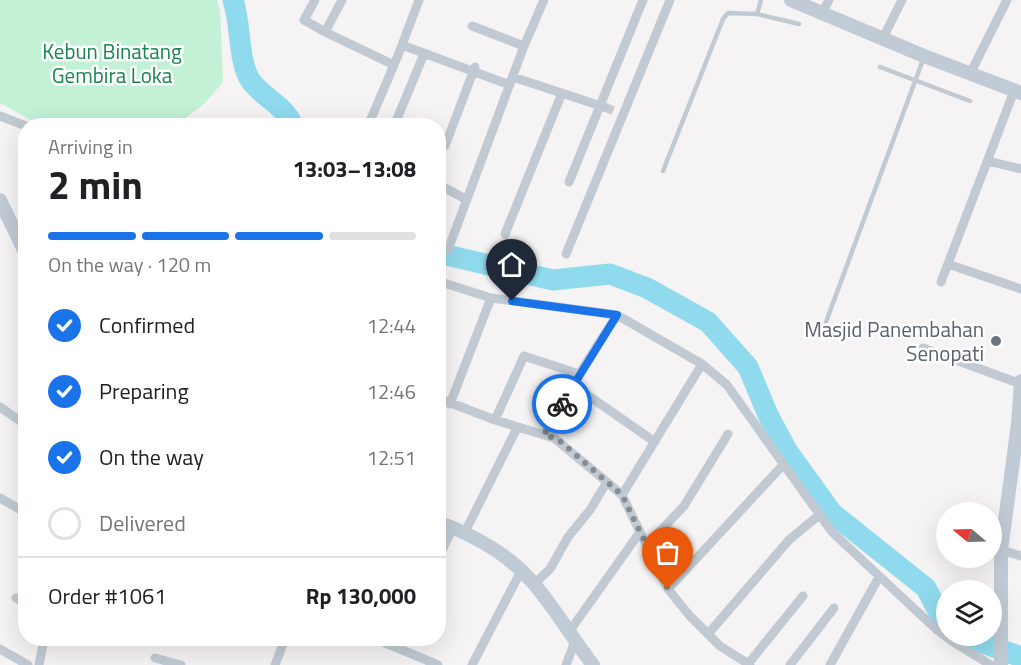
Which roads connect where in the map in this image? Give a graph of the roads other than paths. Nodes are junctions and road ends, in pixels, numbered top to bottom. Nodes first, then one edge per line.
1 (315, 0) edge
2 (342, 0) edge
3 (418, 0) edge
4 (544, 0) edge
5 (643, 0) edge
6 (670, 0) edge
7 (761, 0) edge
8 (828, 0) edge
9 (902, 0) edge
10 (1008, 0) edge
11 (794, 1) edge
12 (822, 13) junction
13 (757, 14) junction
14 (799, 24) dead end
15 (472, 26) dead end
16 (325, 32) junction
17 (883, 38) junction
18 (402, 45) junction
19 (524, 46) junction
20 (424, 54) junction
21 (924, 56) junction
22 (394, 64) junction
23 (880, 67) dead end
24 (475, 69) junction
25 (970, 74) junction
26 (511, 81) junction
27 (915, 82) junction
28 (1018, 92) edge
29 (562, 93) junction
30 (970, 101) dead end
31 (602, 106) junction
32 (0, 116) edge
33 (371, 118) edge
34 (397, 118) edge
35 (18, 123) edge
36 (446, 143) edge
37 (988, 161) junction
38 (1021, 169) edge
39 (663, 171) dead end
40 (569, 182) dead end
41 (446, 188) edge
42 (0, 200) edge
43 (467, 200) junction
44 (505, 234) dead end
45 (18, 237) edge
46 (448, 249) dead end
47 (566, 254) dead end
48 (948, 264) junction
49 (940, 282) dead end
50 (446, 283) edge
51 (1021, 289) edge
52 (491, 298) junction
53 (617, 315) junction
54 (826, 322) dead end
55 (923, 348) dead end
56 (702, 364) junction
57 (579, 374) junction
58 (1021, 382) edge
59 (573, 385) junction
60 (446, 402) edge
61 (450, 404) junction
62 (3, 409) edge
63 (18, 419) edge
64 (495, 420) junction
65 (0, 421) edge
66 (1019, 425) edge
67 (517, 428) junction
68 (728, 434) dead end
69 (544, 435) junction
70 (655, 442) junction
71 (783, 465) junction
72 (607, 482) junction
73 (622, 495) junction
74 (0, 498) edge
75 (18, 508) edge
76 (819, 515) junction
77 (446, 525) edge
78 (459, 530) junction
79 (640, 532) junction
80 (1002, 543) edge
81 (647, 545) junction
82 (446, 549) edge
83 (1002, 550) edge
84 (1021, 556) edge
85 (1001, 568) edge
86 (521, 572) junction
87 (879, 578) junction
88 (534, 584) junction
89 (668, 589) junction
90 (803, 596) dead end
91 (834, 608) dead end
92 (708, 634) junction
93 (572, 636) junction
94 (43, 646) edge
95 (282, 646) edge
96 (393, 646) edge
97 (403, 646) edge
98 (0, 649) edge
99 (402, 650) junction
100 (155, 658) dead end
101 (473, 663) edge
102 (25, 664) edge
103 (749, 664) edge
104 (39, 665) edge
105 (181, 665) edge
106 (275, 665) edge
107 (438, 665) edge
108 (485, 665) edge
109 (566, 665) edge
110 (593, 665) edge
111 (790, 665) edge
112 (830, 665) edge
113 (991, 665) edge
114 (1001, 665) edge

1 - 16 street
2 - 16 street
3 - 18 street
4 - 19 street
5 - 31 street
6 - 47 street
7 - 13 lane
8 - 12 street
9 - 17 street
10 - 25 street
11 - 12 main road
12 - 17 main road
13 - 14 lane
13 - 39 lane
15 - 19 street
16 - 22 street
17 - 21 main road
18 - 20 street
18 - 22 street
19 - 26 street
20 - 24 street
20 - 34 street
21 - 25 main road
21 - 27 lane
22 - 33 street
23 - 27 lane
24 - 26 street
24 - 36 street
25 - 28 main road
26 - 29 street
26 - 43 street
27 - 30 lane
27 - 54 lane
28 - 37 street
29 - 31 street
29 - 44 street
31 - 40 street
32 - 35 street
37 - 38 street
37 - 48 street
41 - 43 street
42 - 45 main road
43 - 46 street
48 - 49 street
48 - 51 street
50 - 52 street
52 - 53 street
52 - 61 street
53 - 56 street
53 - 57 street
55 - 58 street
56 - 70 street
56 - 71 street
57 - 59 street
57 - 64 street
58 - 66 main road
59 - 69 street
59 - 70 street
60 - 61 street
61 - 64 street
62 - 63 street
62 - 65 street
64 - 67 street
66 - 80 main road
67 - 69 street
67 - 78 street
68 - 81 street
69 - 72 street
70 - 73 street
71 - 76 street
71 - 89 street
72 - 73 street
72 - 88 street
73 - 79 street
74 - 75 street
76 - 87 street
76 - 92 street
77 - 78 main road
78 - 82 street
78 - 86 main road
79 - 81 street
79 - 93 street
81 - 89 street
83 - 84 street
85 - 114 main road
86 - 88 main road
86 - 101 street
87 - 112 street
87 - 113 street
88 - 93 main road
89 - 92 street
90 - 103 street
91 - 111 street
92 - 103 street
93 - 109 street
93 - 110 main road
94 - 104 street
95 - 106 street
96 - 99 street
97 - 99 street
98 - 102 street
99 - 107 street
100 - 105 street
101 - 108 street

